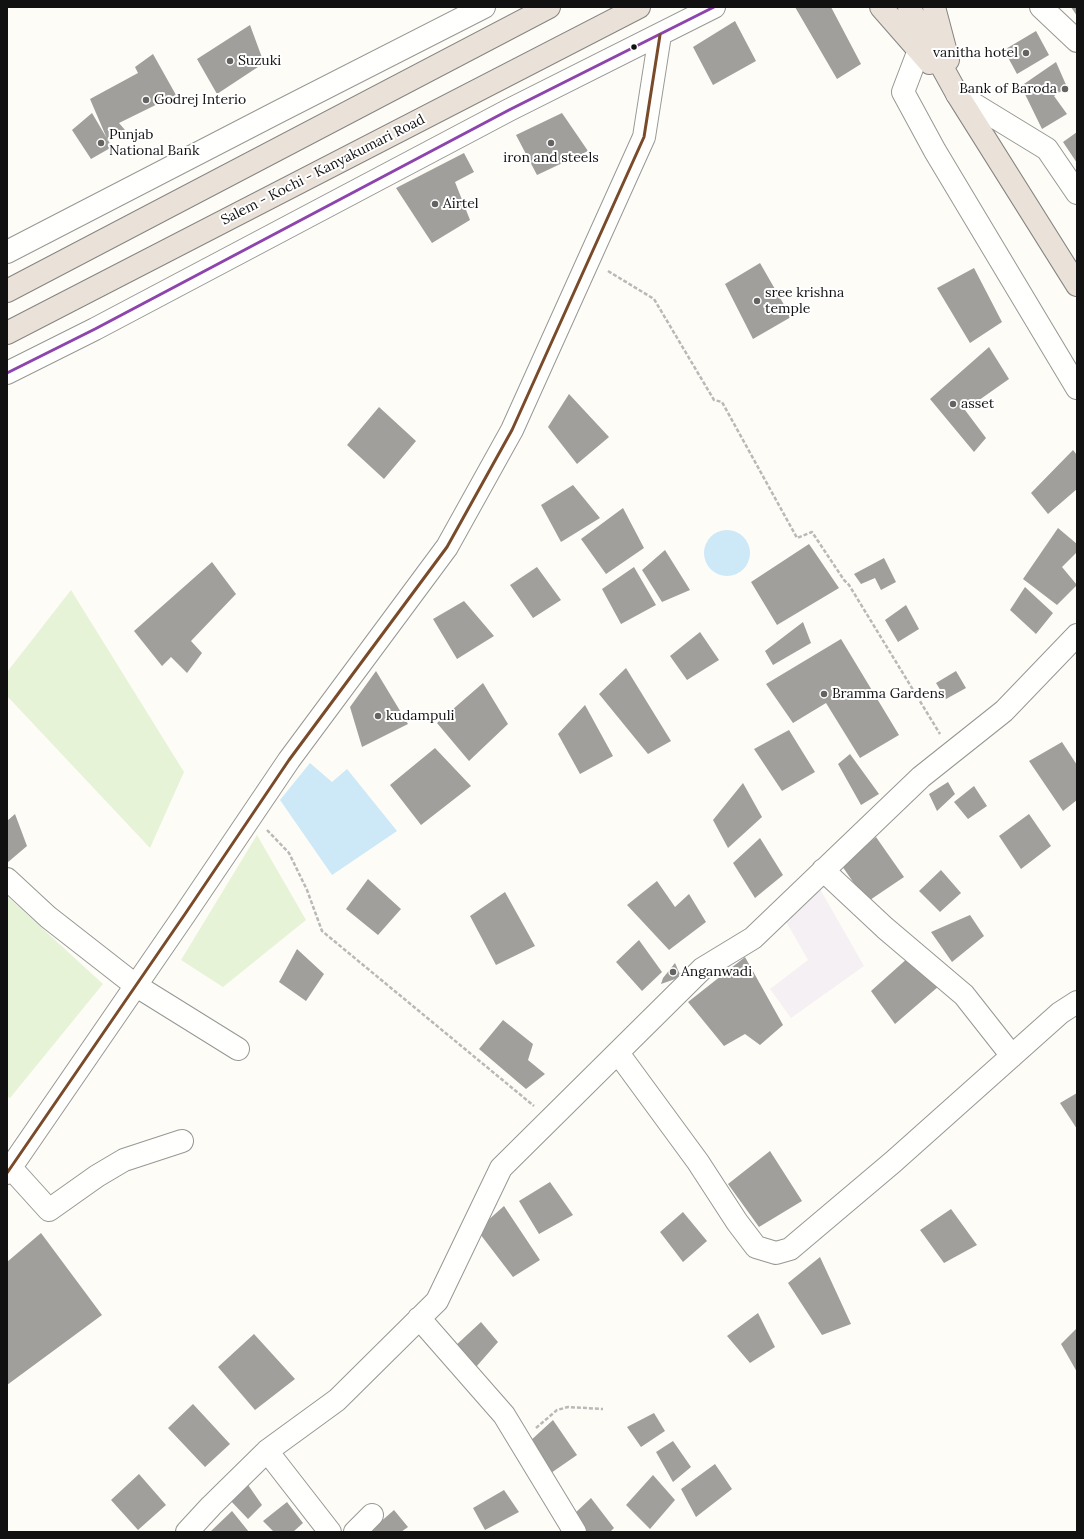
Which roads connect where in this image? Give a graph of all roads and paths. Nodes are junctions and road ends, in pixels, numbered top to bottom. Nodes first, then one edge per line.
1 (484, 7) edge
2 (549, 7) edge
3 (639, 7) edge
4 (714, 7) edge
5 (881, 7) edge
6 (910, 7) edge
7 (934, 7) edge
8 (1041, 7) edge
9 (660, 35) junction
10 (1077, 41) edge
11 (919, 50) junction
12 (957, 94) junction
13 (1077, 193) edge
14 (7, 252) edge
15 (589, 260) junction
16 (1077, 285) edge
17 (7, 291) edge
18 (7, 332) edge
19 (7, 373) edge
20 (1077, 388) edge
21 (1077, 635) edge
22 (951, 753) junction
23 (252, 814) junction
24 (823, 870) junction
25 (7, 879) edge
26 (135, 985) junction
27 (1077, 1002) edge
28 (238, 1049) dead end
29 (618, 1053) junction
30 (1012, 1056) junction
31 (550, 1119) junction
32 (182, 1141) dead end
33 (9, 1171) edge
34 (419, 1318) junction
35 (603, 1409) dead end
36 (521, 1442) junction
37 (267, 1451) junction
38 (372, 1515) dead end
39 (187, 1532) edge
40 (330, 1532) edge
41 (355, 1532) edge
42 (575, 1532) edge

1 - 14 street
2 - 17 highway
3 - 18 highway, Salem - Kochi - Kanyakumari Road
4 - 9 street
5 - 11 highway
6 - 12 highway
7 - 12 highway
8 - 10 street
9 - 15 street
9 - 19 street
11 - 12 highway
11 - 20 street
12 - 13 street
12 - 16 highway
15 - 22 path
15 - 23 street
21 - 22 street
22 - 24 street
23 - 26 street
23 - 31 path
24 - 29 street
24 - 30 street
25 - 26 street
26 - 28 street
26 - 33 street
27 - 30 street
29 - 30 street
29 - 31 street
31 - 34 street
32 - 33 street
34 - 36 street
34 - 37 street
35 - 36 path
36 - 42 street
37 - 39 street
37 - 40 street
38 - 41 street

